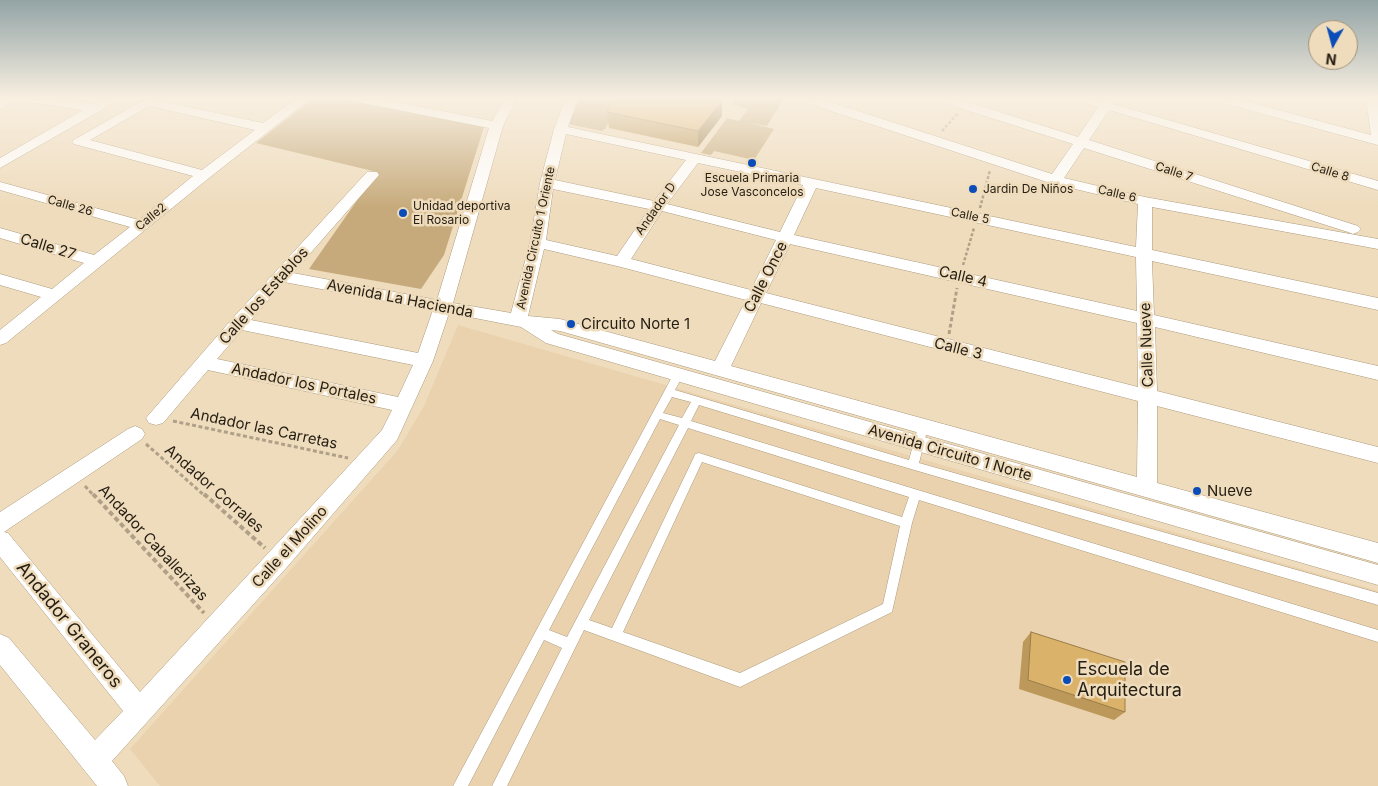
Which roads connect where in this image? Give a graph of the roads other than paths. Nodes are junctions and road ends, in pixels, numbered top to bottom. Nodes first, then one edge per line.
1 (50, 135) edge
2 (90, 135) edge
3 (257, 135) edge
4 (493, 135) edge
5 (559, 135) edge
6 (587, 135) edge
7 (916, 135) edge
8 (1058, 135) edge
9 (1086, 135) edge
10 (1213, 135) edge
11 (1358, 135) edge
12 (1378, 140) edge
13 (1081, 142) junction
14 (694, 158) junction
15 (0, 164) edge
16 (204, 175) junction
17 (372, 175) dead end
18 (1055, 180) junction
19 (547, 182) junction
20 (811, 184) junction
21 (1, 186) edge
22 (1378, 186) edge
23 (1222, 188) junction
24 (1146, 201) junction
25 (658, 206) junction
26 (1217, 214) junction
27 (140, 226) junction
28 (0, 233) edge
29 (1378, 237) edge
30 (786, 238) junction
31 (538, 243) junction
32 (1378, 244) edge
33 (1144, 254) junction
34 (95, 261) junction
35 (620, 262) junction
36 (281, 276) junction
37 (0, 279) edge
38 (53, 295) junction
39 (755, 298) junction
40 (1378, 304) edge
41 (443, 307) junction
42 (1146, 319) junction
43 (521, 322) junction
44 (238, 323) junction
45 (8, 324) edge
46 (0, 339) edge
47 (424, 361) junction
48 (205, 364) junction
49 (720, 370) junction
50 (1378, 373) edge
51 (674, 384) junction
52 (1148, 396) junction
53 (697, 400) junction
54 (403, 405) junction
55 (658, 415) junction
56 (156, 418) road end
57 (685, 424) junction
58 (135, 434) road end
59 (921, 435) junction
60 (1378, 455) edge
61 (913, 465) junction
62 (1147, 489) junction
63 (915, 494) junction
64 (906, 523) junction
65 (0, 524) edge
66 (0, 540) edge
67 (1378, 553) edge
68 (1378, 575) edge
69 (1378, 599) edge
70 (581, 622) junction
71 (541, 633) junction
72 (615, 634) junction
73 (1378, 636) edge
74 (570, 645) junction
75 (0, 646) edge
76 (139, 711) junction
77 (95, 760) junction
78 (114, 786) edge
79 (460, 786) edge
80 (499, 786) edge

1 - 15 street
2 - 16 street
3 - 16 street, Calle2
4 - 41 street, Calle el Molino
5 - 19 street, Avenida Circuito 1 Oriente
6 - 14 street, Calle 5
7 - 18 street, Calle 6
8 - 13 street, Calle 7
9 - 13 street
10 - 22 street, Calle 8
11 - 12 street
13 - 18 street
13 - 23 street, Calle 7
14 - 20 street, Calle 5
14 - 25 street, Andador D
16 - 27 street, Calle2
17 - 36 street, Calle los Establos
18 - 24 street, Calle 6
19 - 25 street, Calle 4
19 - 31 street, Avenida Circuito 1 Oriente
20 - 30 street, Calle Once
20 - 33 street, Calle 5
21 - 27 street, Calle 26
23 - 26 street
23 - 29 street, Calle 7
24 - 26 street, Calle 6
24 - 33 street, Calle Nueve
25 - 30 street, Calle 4
25 - 35 street, Andador D
26 - 32 street, Calle 6
27 - 34 street, Calle2
28 - 34 street, Calle 27
30 - 39 street, Calle Once
30 - 42 street, Calle 4
31 - 35 street, Calle 3
31 - 43 street, Avenida Circuito 1 Oriente
33 - 40 street, Calle 5
33 - 42 street, Calle Nueve
34 - 38 street, Calle2
35 - 39 street, Calle 3
36 - 41 street, Avenida La Hacienda
36 - 44 street, Calle los Establos
37 - 38 street
38 - 45 street, Calle2
39 - 49 street, Calle Once
39 - 52 street, Calle 3
41 - 43 street, Avenida La Hacienda
41 - 47 street, Calle el Molino
42 - 50 street, Calle 4
42 - 52 street, Calle Nueve
43 - 49 street, Avenida Circuito 1 Norte
43 - 51 street, Avenida Circuito 1 Norte
44 - 47 street
44 - 48 street, Calle los Establos
45 - 46 street, Calle2
47 - 54 street, Calle el Molino
48 - 54 street, Andador los Portales
48 - 56 street, Calle los Establos
49 - 59 street, Avenida Circuito 1 Norte
51 - 53 lane
51 - 55 lane
51 - 59 street, Avenida Circuito 1 Norte
52 - 60 street, Calle 3
52 - 62 street, Calle Nueve
53 - 57 lane
53 - 61 lane
54 - 76 street, Calle el Molino
55 - 57 lane
55 - 71 lane
57 - 63 lane
57 - 70 lane
58 - 65 street
59 - 61 lane
59 - 62 street, Avenida Circuito 1 Norte
59 - 68 street, Avenida Circuito 1 Norte
61 - 69 lane
62 - 67 street, Avenida Circuito 1 Norte
63 - 64 lane
63 - 73 lane
64 - 72 lane
64 - 72 lane
66 - 76 street, Andador Graneros
70 - 72 lane
70 - 74 lane
71 - 74 lane
71 - 79 lane
74 - 80 lane
75 - 77 street
76 - 77 street, Calle el Molino
77 - 78 street

